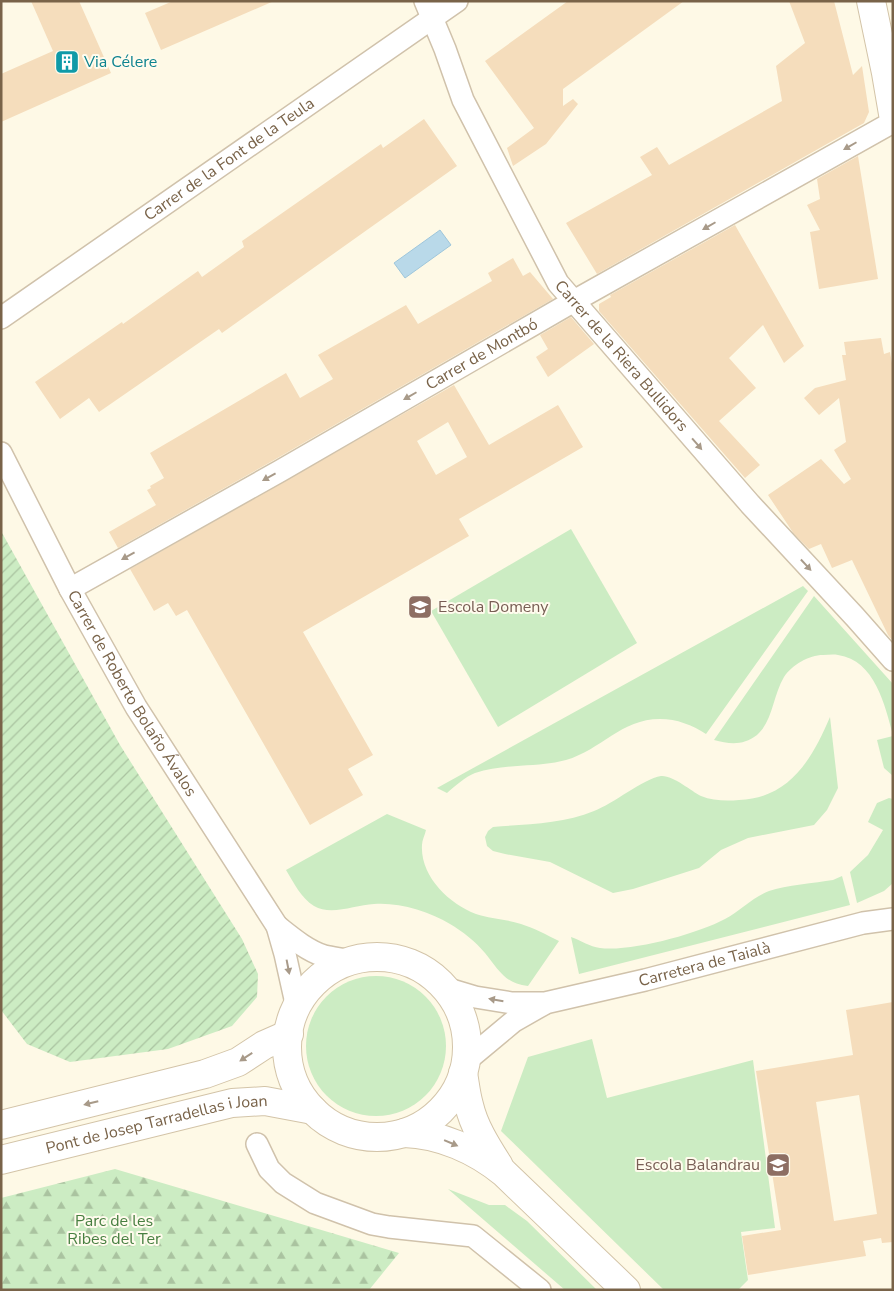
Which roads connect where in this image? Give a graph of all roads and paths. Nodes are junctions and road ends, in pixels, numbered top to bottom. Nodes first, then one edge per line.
1 (457, 1) edge
2 (871, 1) edge
3 (429, 9) edge
4 (893, 114) edge
5 (893, 122) edge
6 (574, 301) junction
7 (1, 318) edge
8 (1, 453) edge
9 (70, 589) junction
10 (893, 660) edge
11 (893, 904) edge
12 (893, 919) edge
13 (864, 922) junction
14 (277, 926) junction
15 (351, 961) junction
16 (445, 988) junction
17 (545, 1004) junction
18 (297, 1008) junction
19 (289, 1034) junction
20 (465, 1067) junction
21 (313, 1110) junction
22 (1, 1125) edge
23 (404, 1133) junction
24 (257, 1144) dead end
25 (1, 1160) edge
26 (504, 1173) junction
27 (540, 1290) edge
28 (626, 1290) edge

1 - 3 street, Carrer de la Font de la Teula
2 - 4 street
3 - 6 street, Carrer de la Riera Bullidors
3 - 7 street, Carrer de la Font de la Teula
5 -> 6 street, Carrer de Montbó
6 -> 9 street, Carrer de Montbó
6 -> 10 street, Carrer de la Riera Bullidors
8 - 9 street, Carrer de Roberto Bolaño Ávalos
9 - 14 street, Carrer de Roberto Bolaño Ávalos
11 - 13 street, Carretera de Taialà
12 - 13 street, Carretera de Taialà
13 - 17 street, Carretera de Taialà
14 - 15 street, Carrer de Roberto Bolaño Ávalos
14 -> 18 street, Carrer de Roberto Bolaño Ávalos
15 - 16 street
15 - 18 street
17 -> 16 street, Carretera de Taialà
16 - 20 street
17 - 20 street, Carretera de Taialà
18 - 19 street
19 - 21 street
19 -> 22 street, Pont de Josep Tarradellas i Joan
20 - 23 street
20 - 26 street
21 - 23 street
21 - 25 street, Pont de Josep Tarradellas i Joan
23 -> 26 street
24 - 27 street
26 - 28 street

